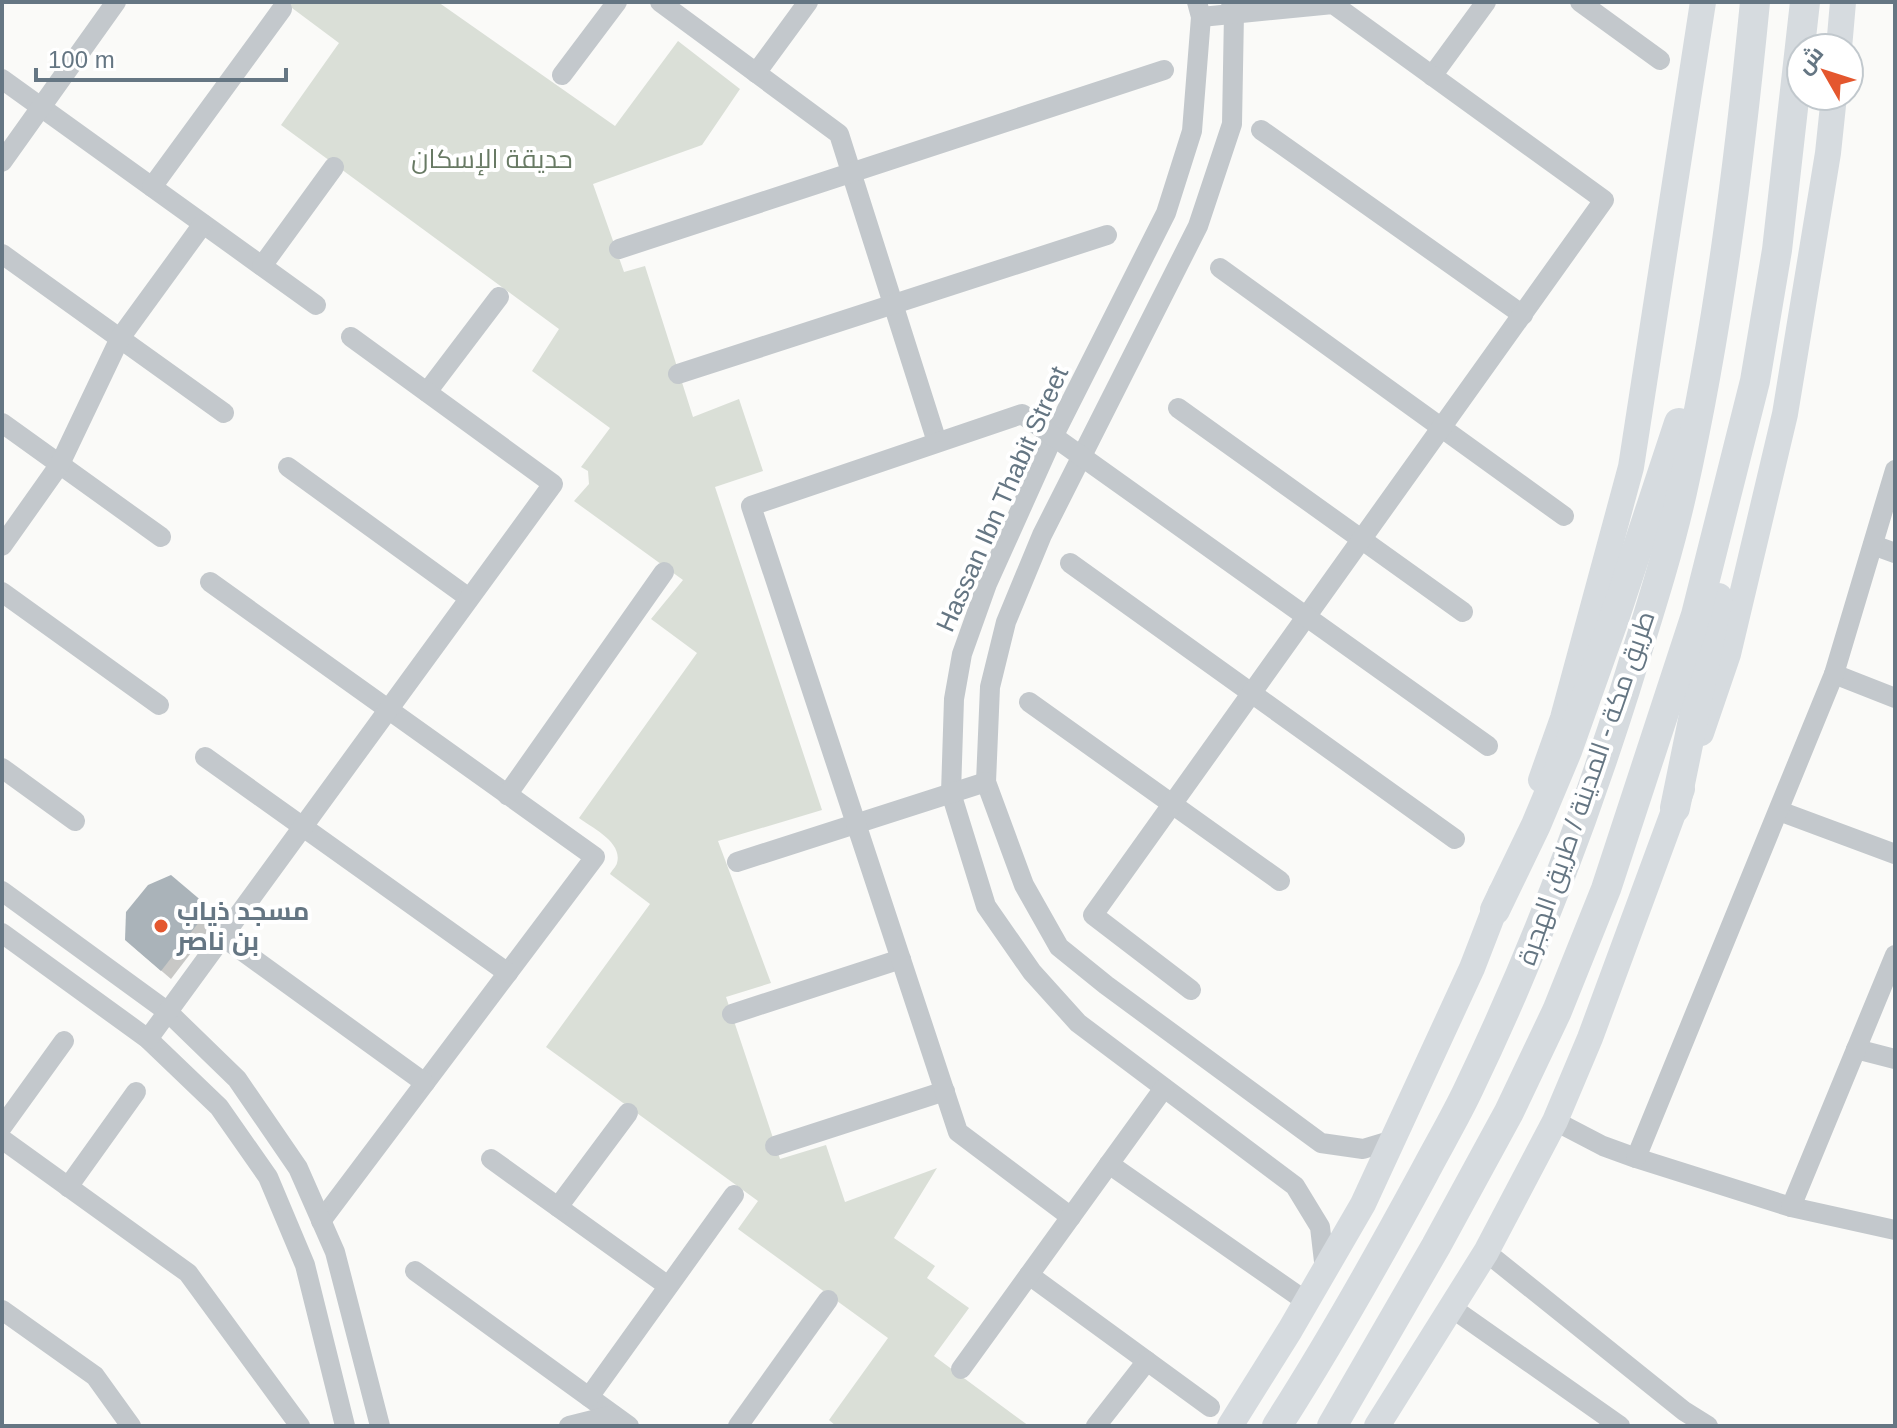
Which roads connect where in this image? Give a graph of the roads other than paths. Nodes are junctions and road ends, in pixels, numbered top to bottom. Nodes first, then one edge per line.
1 (116, 2) edge
2 (617, 2) edge
3 (660, 2) edge
4 (808, 2) edge
5 (1486, 2) edge
6 (1580, 2) edge
7 (1703, 2) edge
8 (1755, 2) edge
9 (1805, 2) edge
10 (1843, 2) edge
11 (1233, 8) edge
12 (282, 9) dead end
13 (1199, 10) edge
14 (1840, 32) edge
15 (1660, 60) dead end
16 (1164, 70) dead end
17 (756, 73) junction
18 (562, 75) dead end
19 (1432, 76) junction
20 (2, 79) edge
21 (40, 106) junction
22 (1832, 112) edge
23 (1261, 130) dead end
24 (2, 162) edge
25 (334, 167) dead end
26 (852, 173) junction
27 (152, 187) junction
28 (203, 224) junction
29 (1107, 235) dead end
30 (619, 249) dead end
31 (2, 254) edge
32 (262, 266) junction
33 (1723, 267) junction
34 (1220, 268) dead end
35 (499, 297) dead end
36 (893, 304) junction
37 (316, 305) dead end
38 (1523, 315) junction
39 (351, 337) dead end
40 (120, 338) junction
41 (678, 374) dead end
42 (427, 392) junction
43 (1178, 408) dead end
44 (224, 413) dead end
45 (2, 423) edge
46 (1442, 428) junction
47 (1054, 435) junction
48 (1742, 437) junction
49 (937, 442) junction
50 (1083, 456) junction
51 (60, 464) junction
52 (288, 467) dead end
53 (1895, 470) edge
54 (1564, 516) dead end
55 (161, 537) dead end
56 (1362, 540) junction
57 (1873, 545) junction
58 (2, 546) edge
59 (1895, 553) edge
60 (1070, 563) dead end
61 (664, 572) dead end
62 (210, 582) dead end
63 (2, 592) edge
64 (469, 598) junction
65 (1463, 612) dead end
66 (1307, 617) junction
67 (1834, 674) junction
68 (1252, 693) junction
69 (1895, 698) edge
70 (1029, 702) dead end
71 (159, 705) dead end
72 (388, 709) junction
73 (1488, 746) dead end
74 (205, 757) dead end
75 (2, 768) edge
76 (986, 782) junction
77 (951, 793) junction
78 (507, 795) junction
79 (1172, 804) junction
80 (1675, 808) junction
81 (1779, 811) junction
82 (75, 821) dead end
83 (856, 824) junction
84 (303, 827) junction
85 (1455, 839) dead end
86 (1895, 854) edge
87 (737, 862) dead end
88 (1280, 881) dead end
89 (2, 891) edge
90 (1495, 910) junction
91 (2, 933) edge
92 (223, 937) junction
93 (1895, 955) edge
94 (901, 959) junction
95 (508, 973) junction
96 (1191, 990) dead end
97 (168, 1012) junction
98 (732, 1014) dead end
99 (148, 1039) junction
100 (64, 1041) dead end
101 (1856, 1049) junction
102 (1895, 1059) edge
103 (425, 1083) junction
104 (1164, 1088) junction
105 (945, 1091) junction
106 (136, 1092) dead end
107 (628, 1113) dead end
108 (1555, 1121) junction
109 (2, 1127) edge
110 (2, 1139) edge
111 (1393, 1140) junction
112 (775, 1146) dead end
113 (1636, 1158) junction
114 (491, 1159) dead end
115 (1109, 1164) junction
116 (68, 1187) junction
117 (734, 1195) dead end
118 (558, 1207) junction
119 (1791, 1207) junction
120 (1071, 1217) junction
121 (321, 1221) junction
122 (1895, 1230) edge
123 (1486, 1252) junction
124 (1325, 1270) junction
125 (415, 1271) dead end
126 (1029, 1275) junction
127 (668, 1286) junction
128 (828, 1300) dead end
129 (1307, 1302) junction
130 (1452, 1308) junction
131 (2, 1310) edge
132 (1147, 1361) junction
133 (961, 1369) dead end
134 (589, 1397) junction
135 (1210, 1407) dead end
136 (621, 1420) edge
137 (131, 1426) edge
138 (300, 1426) edge
139 (345, 1426) edge
140 (380, 1426) edge
141 (569, 1426) edge
142 (738, 1426) edge
143 (1096, 1426) edge
144 (1230, 1426) edge
145 (1277, 1426) edge
146 (1332, 1426) edge
147 (1377, 1426) edge
148 (1620, 1426) edge
149 (1708, 1426) edge

1 - 21 street
2 - 18 street
3 - 17 street
4 - 17 street
5 - 19 street
6 - 15 street
7 - 90 main road
8 - 33 highway, طريق مكة - المدينة / طريق الهجرة
9 - 48 highway, طريق مكة - المدينة / طريق الهجرة
10 - 14 main road
11 - 13 street
11 - 19 street
11 - 50 street, Hassan Ibn Thabit Street
12 - 27 street
13 - 47 street, Hassan Ibn Thabit Street
16 - 26 street
17 - 26 street
19 - 38 street
20 - 21 street
21 - 24 street
21 - 27 street
22 - 80 main road
23 - 38 street
25 - 32 street
26 - 30 street
26 - 36 street
27 - 28 street
28 - 32 street
28 - 40 street
29 - 36 street
31 - 40 street
32 - 37 street
33 - 90 highway
33 - 145 highway, طريق مكة - المدينة / طريق الهجرة
34 - 46 street
35 - 42 street
36 - 41 street
36 - 49 street
38 - 46 street
39 - 42 street
40 - 44 street
40 - 51 street
42 - 64 street
43 - 56 street
45 - 51 street
46 - 54 street
46 - 56 street
47 - 49 street
47 - 50 street
47 - 77 street, Hassan Ibn Thabit Street
48 - 80 highway
48 - 146 highway, طريق مكة - المدينة / طريق الهجرة
49 - 83 street
50 - 66 street
50 - 76 street, Hassan Ibn Thabit Street
51 - 55 street
51 - 58 street
52 - 64 street
53 - 57 street
56 - 65 street
56 - 66 street
57 - 59 street
57 - 67 street
60 - 68 street
61 - 78 street
62 - 72 street
63 - 71 street
64 - 72 street
66 - 68 street
66 - 73 street
67 - 69 street
67 - 81 street
68 - 79 street
68 - 85 street
70 - 79 street
72 - 78 street
72 - 84 street
74 - 84 street
75 - 82 street
76 - 77 street
76 - 111 street, Hassan Ibn Thabit Street
77 - 83 street
77 - 104 street, Hassan Ibn Thabit Street
78 - 95 street
79 - 88 street
79 - 96 street
80 - 108 main road
81 - 86 street
81 - 113 street
83 - 87 street
83 - 94 street
84 - 92 street
84 - 95 street
89 - 97 street
90 - 111 main road
91 - 99 street
92 - 97 street
92 - 103 street
93 - 101 street
94 - 98 street
94 - 105 street
95 - 103 street
97 - 99 street
97 - 121 street
99 - 139 street
100 - 109 street
101 - 102 street
101 - 119 street
103 - 121 street
104 - 115 street
104 - 124 street, Hassan Ibn Thabit Street
105 - 112 street
105 - 120 street
106 - 116 street
107 - 118 street
108 - 113 street
108 - 123 main road
110 - 116 street
111 - 124 main road
113 - 119 street
114 - 118 street
115 - 120 street
115 - 129 street
116 - 138 street
117 - 127 street
118 - 127 street
119 - 122 street
120 - 126 street
121 - 140 street
123 - 130 main road
123 - 149 street
124 - 129 main road
125 - 134 street
126 - 132 street
126 - 133 street
127 - 134 street
128 - 142 street
129 - 144 main road
130 - 147 main road
130 - 148 street
131 - 137 street
132 - 135 street
132 - 143 street
134 - 136 street
136 - 141 street

